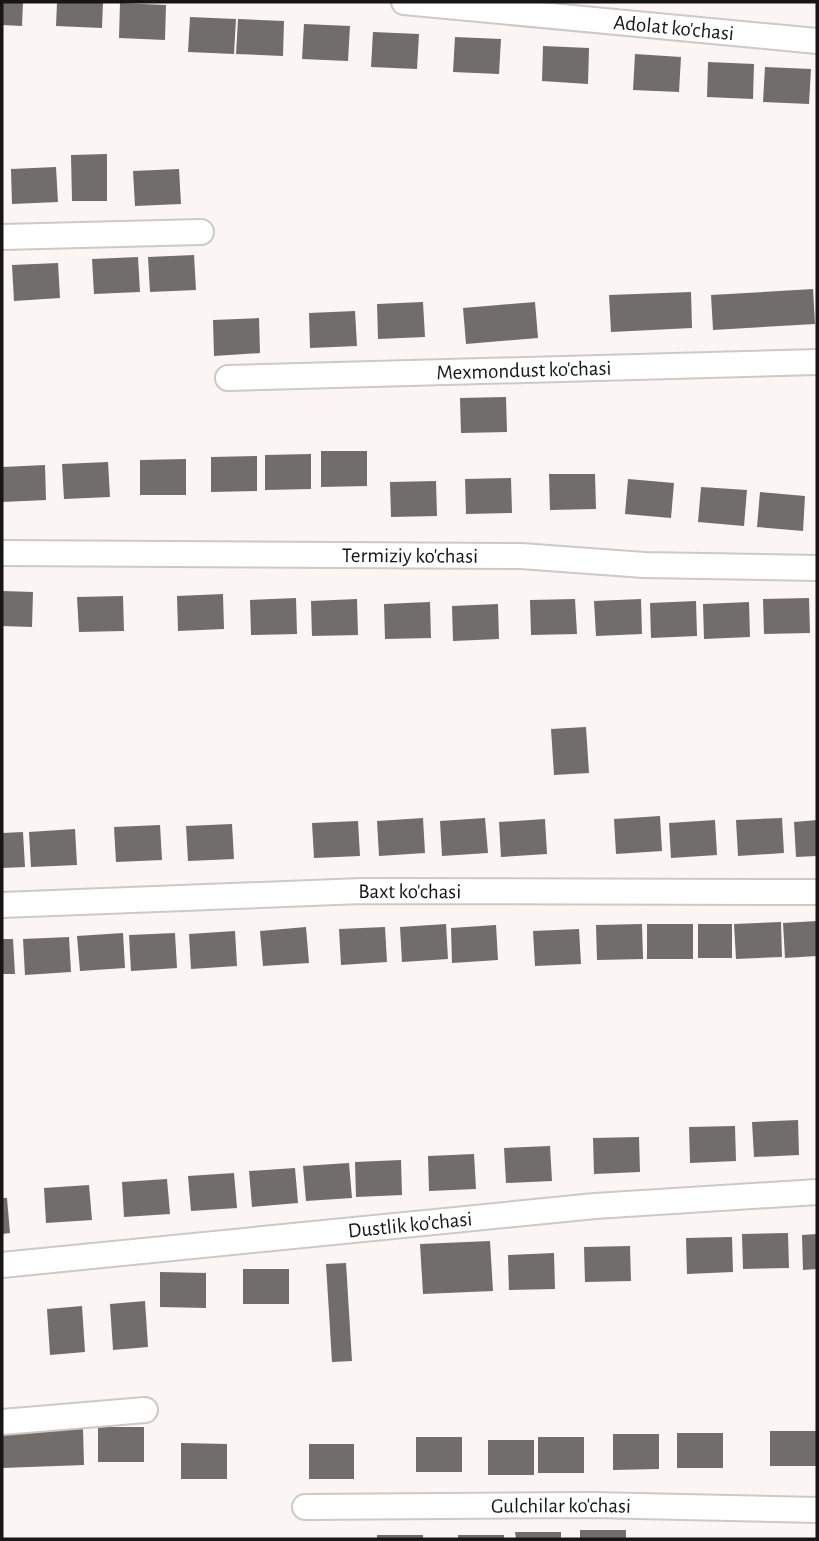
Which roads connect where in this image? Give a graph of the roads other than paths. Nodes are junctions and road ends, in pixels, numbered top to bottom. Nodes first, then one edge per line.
1 (404, 2) edge
2 (817, 40) edge
3 (201, 232) dead end
4 (2, 237) edge
5 (817, 362) edge
6 (228, 379) dead end
7 (2, 553) edge
8 (817, 568) edge
9 (817, 892) edge
10 (2, 905) edge
11 (817, 1192) edge
12 (2, 1265) edge
13 (145, 1410) dead end
14 (2, 1422) edge
15 (305, 1507) dead end
16 (817, 1510) edge

1 - 2 street, Adolat ko'chasi
3 - 4 street
5 - 6 street, Mexmondust ko'chasi
7 - 8 street, Termiziy ko'chasi
9 - 10 street, Baxt ko'chasi
11 - 12 street, Dustlik ko'chasi
13 - 14 street
15 - 16 street, Gulchilar ko'chasi

